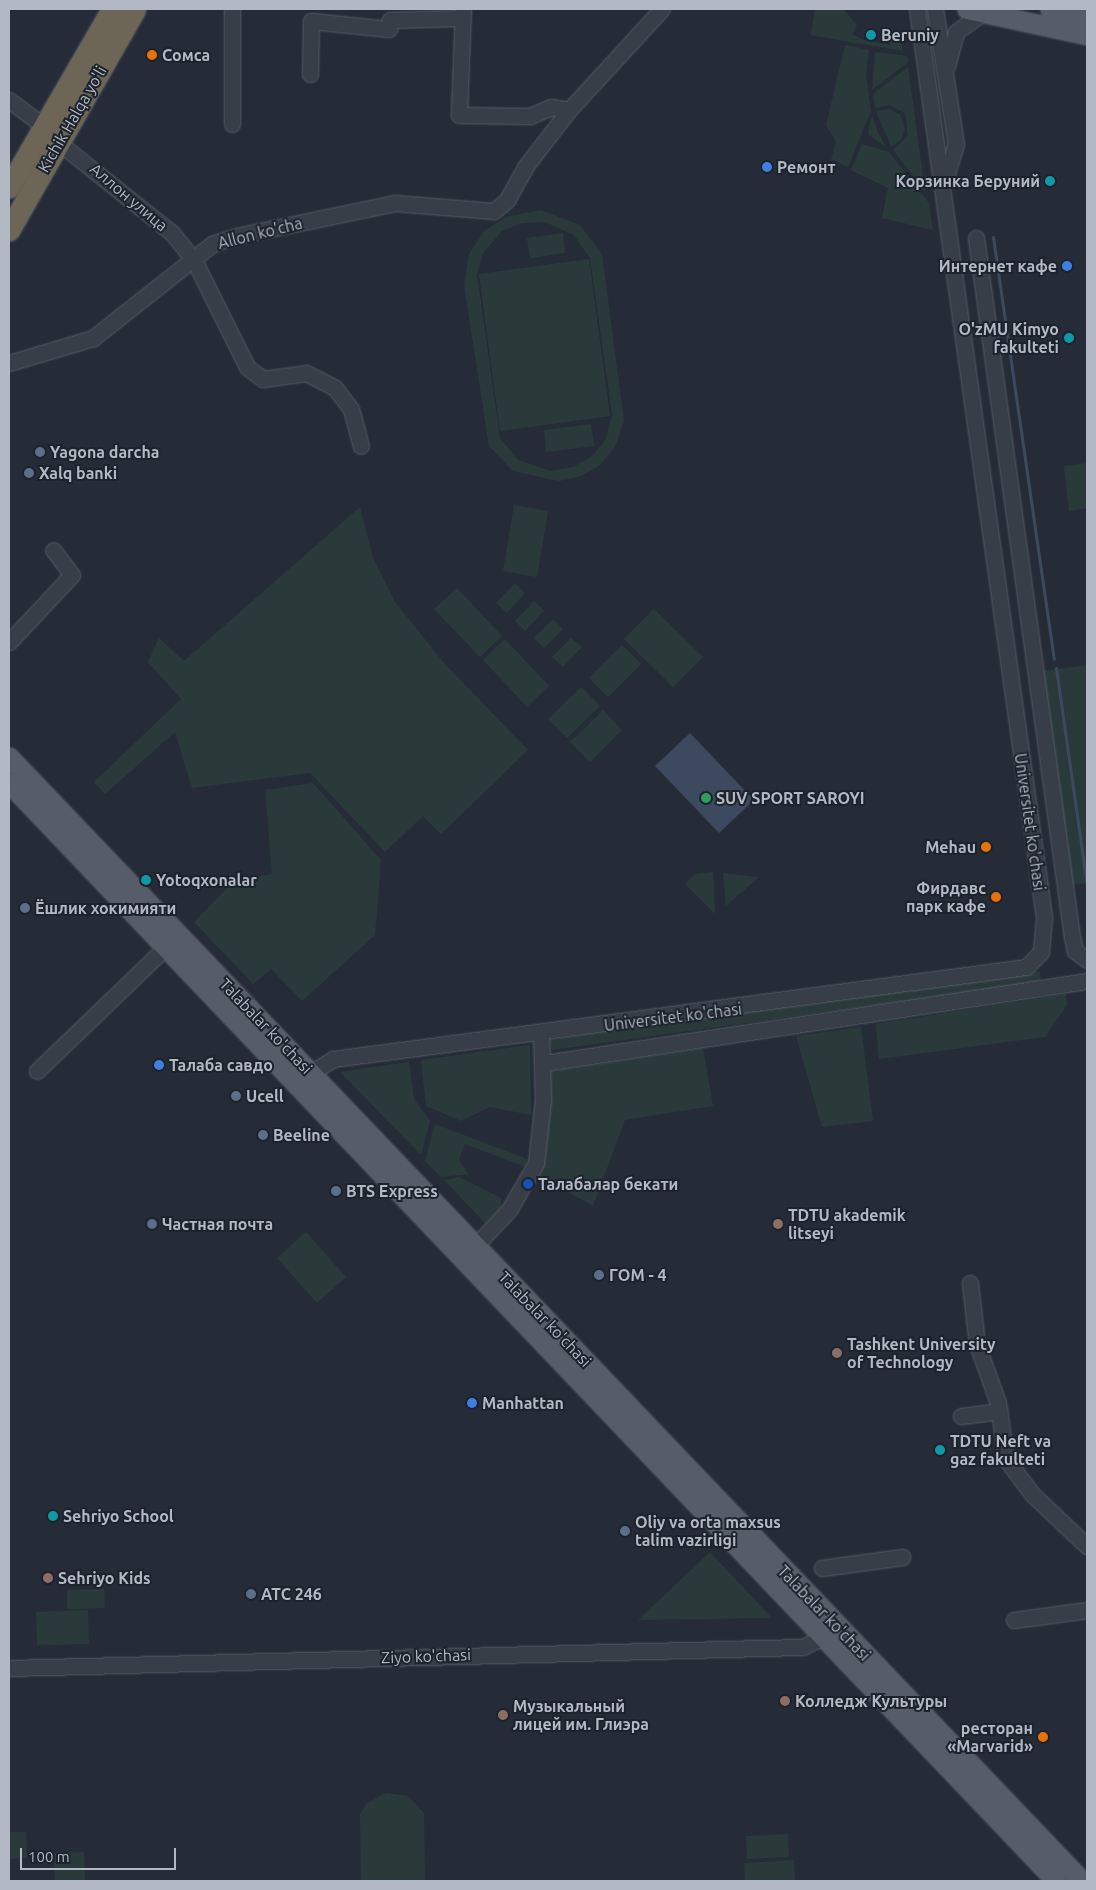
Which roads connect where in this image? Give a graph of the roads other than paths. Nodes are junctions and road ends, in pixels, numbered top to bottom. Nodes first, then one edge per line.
1 (112, 9) edge
2 (135, 9) edge
3 (232, 9) edge
4 (662, 9) edge
5 (917, 9) edge
6 (935, 9) edge
7 (1050, 9) edge
8 (974, 11) edge
9 (462, 13) edge
10 (1087, 17) edge
11 (1087, 34) edge
12 (947, 68) junction
13 (310, 74) dead end
14 (9, 100) edge
15 (569, 110) junction
16 (232, 124) dead end
17 (51, 134) junction
18 (943, 186) junction
19 (9, 187) edge
20 (9, 230) edge
21 (976, 238) dead end
22 (194, 260) junction
23 (9, 363) edge
24 (361, 446) dead end
25 (53, 550) dead end
26 (9, 642) edge
27 (9, 757) edge
28 (9, 783) edge
29 (67, 831) junction
30 (165, 948) junction
31 (1087, 960) edge
32 (1087, 981) edge
33 (541, 1033) junction
34 (544, 1063) junction
35 (37, 1071) dead end
36 (310, 1072) junction
37 (296, 1084) junction
38 (475, 1246) junction
39 (970, 1283) dead end
40 (578, 1353) junction
41 (564, 1366) junction
42 (1000, 1411) junction
43 (961, 1416) dead end
44 (1087, 1546) edge
45 (902, 1557) dead end
46 (822, 1568) dead end
47 (1087, 1610) edge
48 (1014, 1620) dead end
49 (831, 1634) junction
50 (9, 1668) edge
51 (1056, 1881) edge
52 (1082, 1881) edge

1 - 17 highway, Kichik Halqa yo'li
2 - 17 highway, Kichik Halqa yo'li
3 - 16 street
4 - 15 street
5 - 18 street, Universitet ko'chasi
6 - 12 street, Universitet ko'chasi
7 - 10 main road
8 - 11 main road
8 - 12 street
9 - 13 street
9 - 15 street
12 - 18 street, Universitet ko'chasi
14 - 17 street, Аллон улица
15 - 22 street, Allon ko'cha
17 - 19 highway, Kichik Halqa yo'li
17 - 20 highway, Kichik Halqa yo'li
17 - 22 street, Аллон улица
18 - 33 street, Universitet ko'chasi
21 - 31 street, Universitet ko'chasi
22 - 23 street, Allon ko'cha
22 - 24 street, Аллон улица
25 - 26 street
27 - 29 main road, Talabalar ko'chasi
28 - 29 main road, Talabalar ko'chasi
29 - 30 main road, Talabalar ko'chasi
29 - 36 main road, Talabalar ko'chasi
30 - 35 street
30 - 37 main road, Talabalar ko'chasi
32 - 34 street, Universitet ko'chasi
33 - 34 street
33 - 36 street, Universitet ko'chasi
34 - 38 street
36 - 37 street, Universitet ko'chasi
36 - 38 main road, Talabalar ko'chasi
37 - 41 main road, Talabalar ko'chasi
38 - 40 main road, Talabalar ko'chasi
39 - 42 street
40 - 41 main road
40 - 49 main road, Talabalar ko'chasi
41 - 49 main road, Talabalar ko'chasi
42 - 43 street
42 - 44 street
45 - 46 street
47 - 48 street
49 - 50 street, Ziyo ko'chasi
49 - 51 main road, Talabalar ko'chasi
49 - 52 main road, Talabalar ko'chasi

